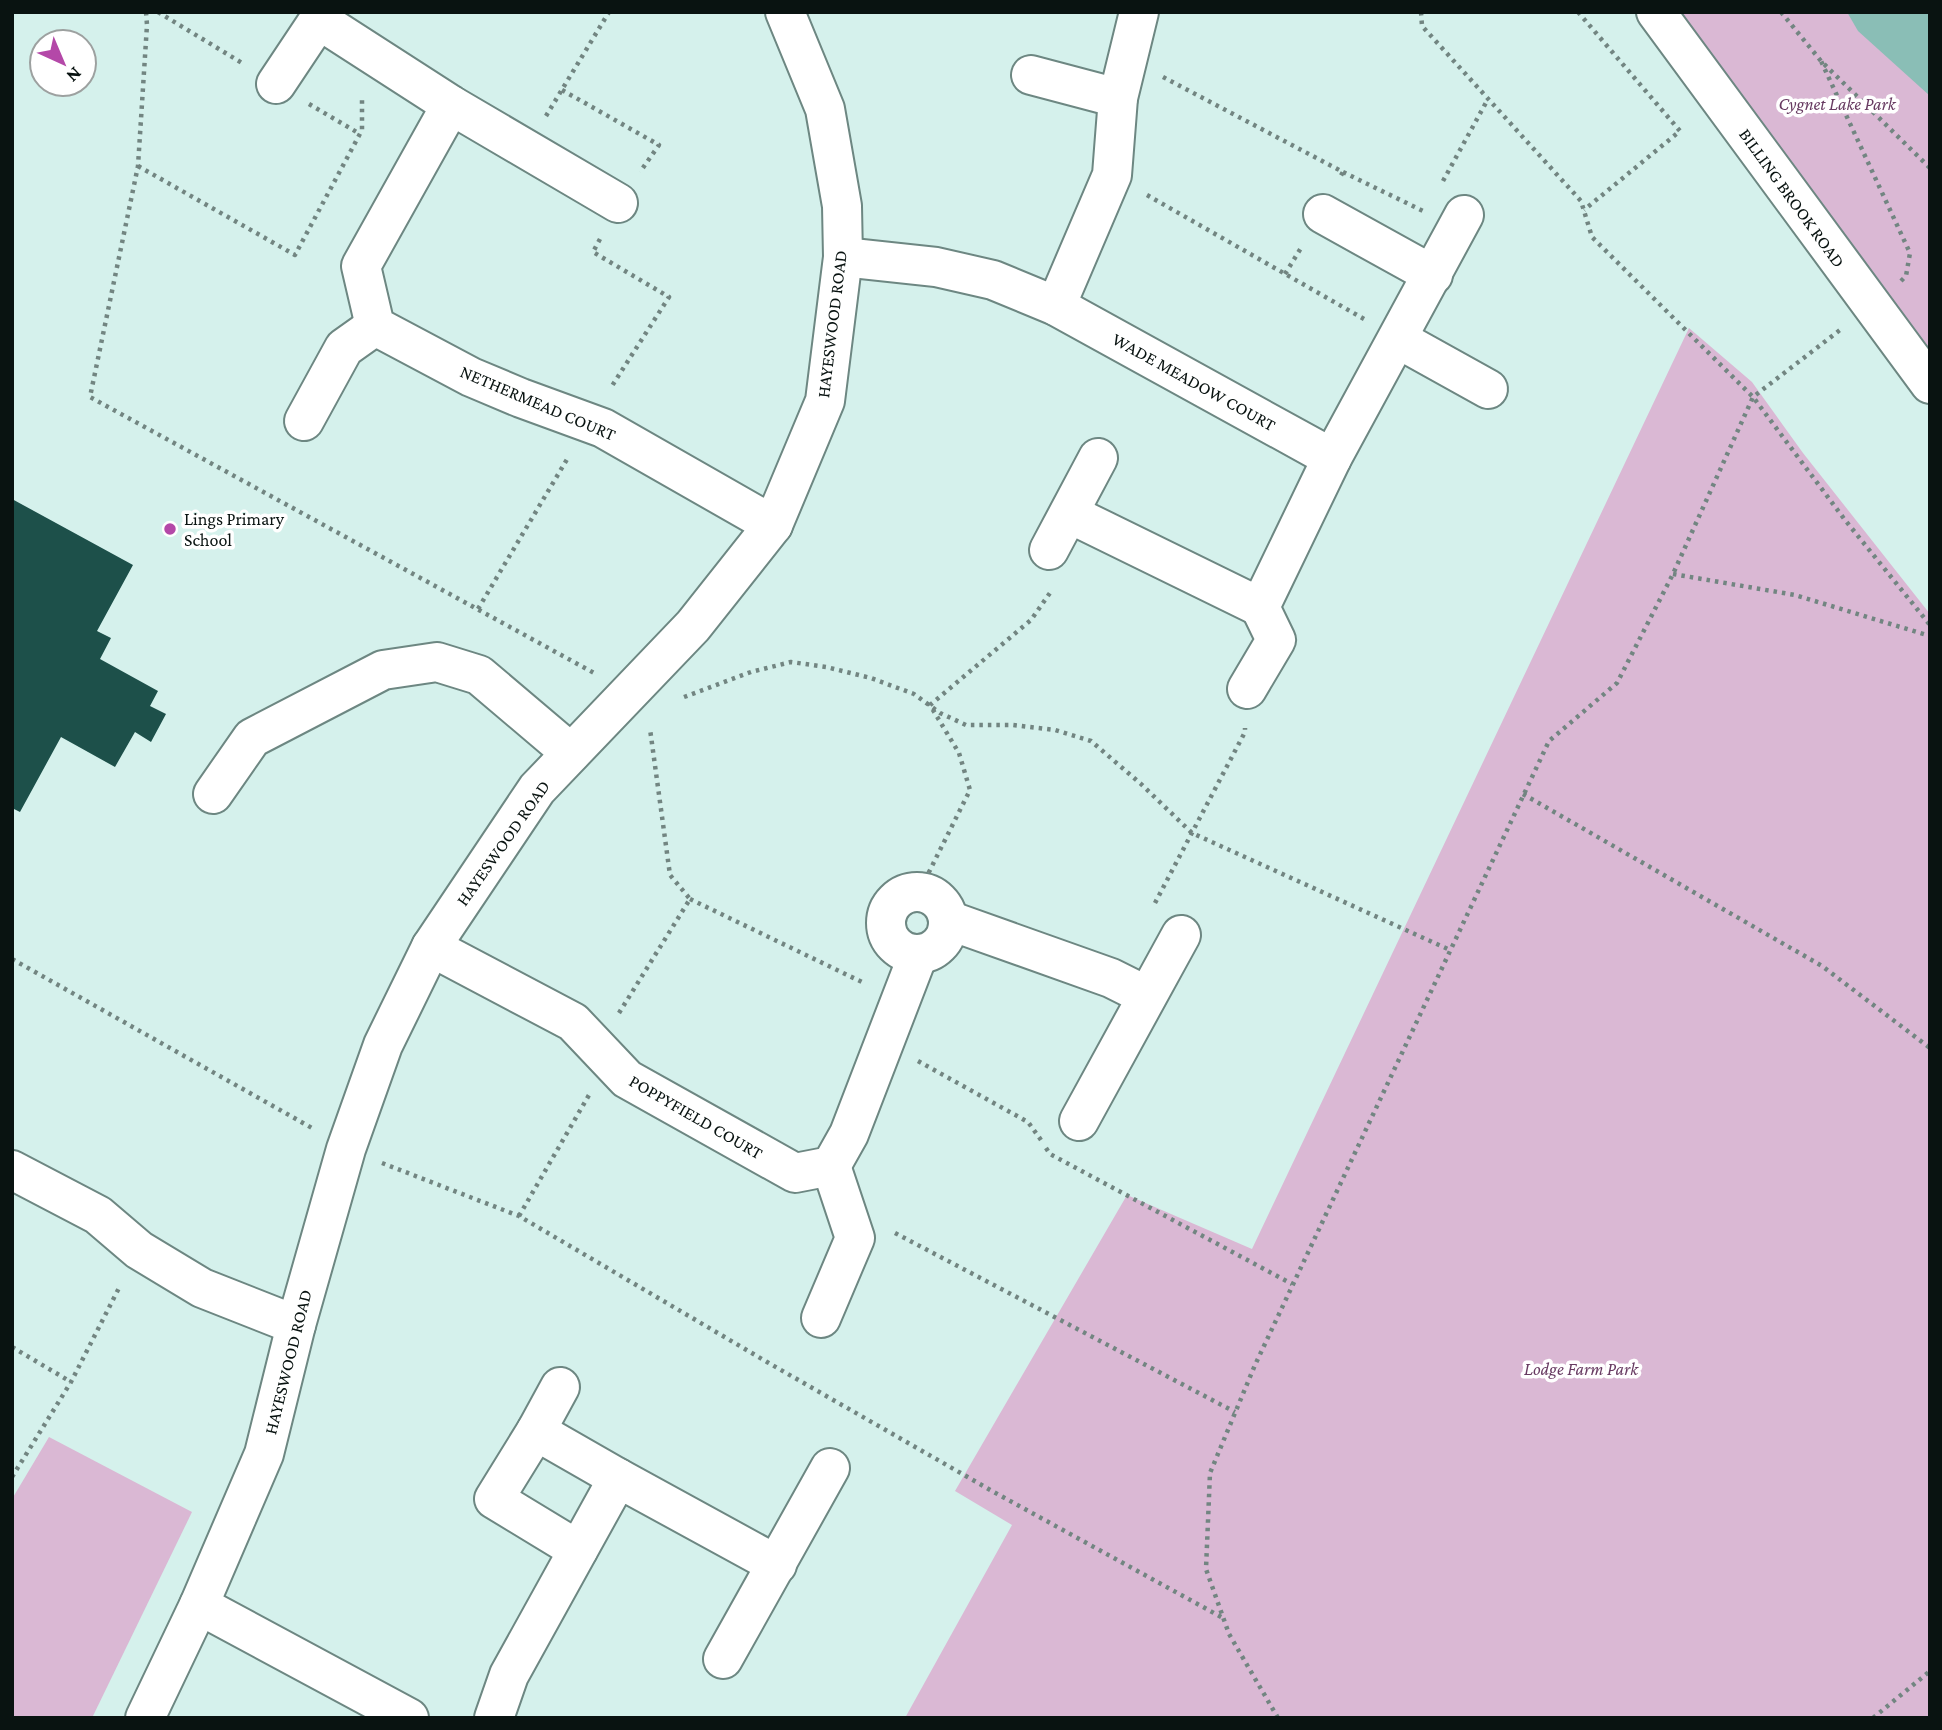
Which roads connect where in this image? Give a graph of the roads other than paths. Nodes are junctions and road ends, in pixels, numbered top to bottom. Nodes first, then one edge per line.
1 (785, 12) edge
2 (1139, 12) edge
3 (1656, 12) edge
4 (321, 16) edge
5 (1031, 75) dead end
6 (276, 84) dead end
7 (1118, 98) junction
8 (451, 105) junction
9 (618, 202) road end
10 (1445, 202) road end
11 (1323, 214) road end
12 (843, 257) junction
13 (1433, 275) junction
14 (1056, 306) junction
15 (375, 326) junction
16 (1398, 339) junction
17 (1930, 384) edge
18 (1488, 389) dead end
19 (304, 421) dead end
20 (1098, 458) dead end
21 (1332, 458) junction
22 (1070, 514) junction
23 (773, 525) junction
24 (1049, 550) dead end
25 (1260, 607) junction
26 (1247, 688) road end
27 (571, 753) junction
28 (213, 794) dead end
29 (948, 920) junction
30 (1181, 935) dead end
31 (431, 947) junction
32 (918, 955) junction
33 (1147, 996) junction
34 (1079, 1121) dead end
35 (831, 1166) junction
36 (12, 1170) edge
37 (821, 1318) dead end
38 (296, 1325) junction
39 (560, 1387) dead end
40 (536, 1431) junction
41 (830, 1468) dead end
42 (618, 1478) junction
43 (578, 1550) junction
44 (777, 1566) junction
45 (199, 1605) junction
46 (723, 1659) dead end
47 (145, 1718) edge
48 (409, 1718) edge
49 (494, 1718) edge

1 - 12 street, HAYESWOOD ROAD
2 - 7 street
3 - 17 street, BILLING BROOK ROAD
4 - 6 street
4 - 8 street
5 - 7 street
7 - 14 street
8 - 9 street
8 - 15 street
10 - 13 street
11 - 13 street
12 - 14 street, WADE MEADOW COURT
12 - 23 street, HAYESWOOD ROAD
13 - 16 street
14 - 21 street, WADE MEADOW COURT
15 - 19 street
15 - 23 street, NETHERMEAD COURT
16 - 18 street
16 - 21 street
20 - 22 street
21 - 25 street
22 - 24 street
22 - 25 street
23 - 27 street, HAYESWOOD ROAD
25 - 26 street
27 - 28 street
27 - 31 street, HAYESWOOD ROAD
29 - 32 street
29 - 32 street
29 - 33 street
30 - 33 street
31 - 35 street, POPPYFIELD COURT
31 - 38 street, HAYESWOOD ROAD
32 - 35 street
33 - 34 street
35 - 37 street
36 - 38 street
38 - 45 street, HAYESWOOD ROAD
39 - 40 street
40 - 42 street
40 - 43 street
41 - 44 street
42 - 43 street
42 - 44 street
43 - 49 street
44 - 46 street
45 - 47 street, HAYESWOOD ROAD
45 - 48 street

